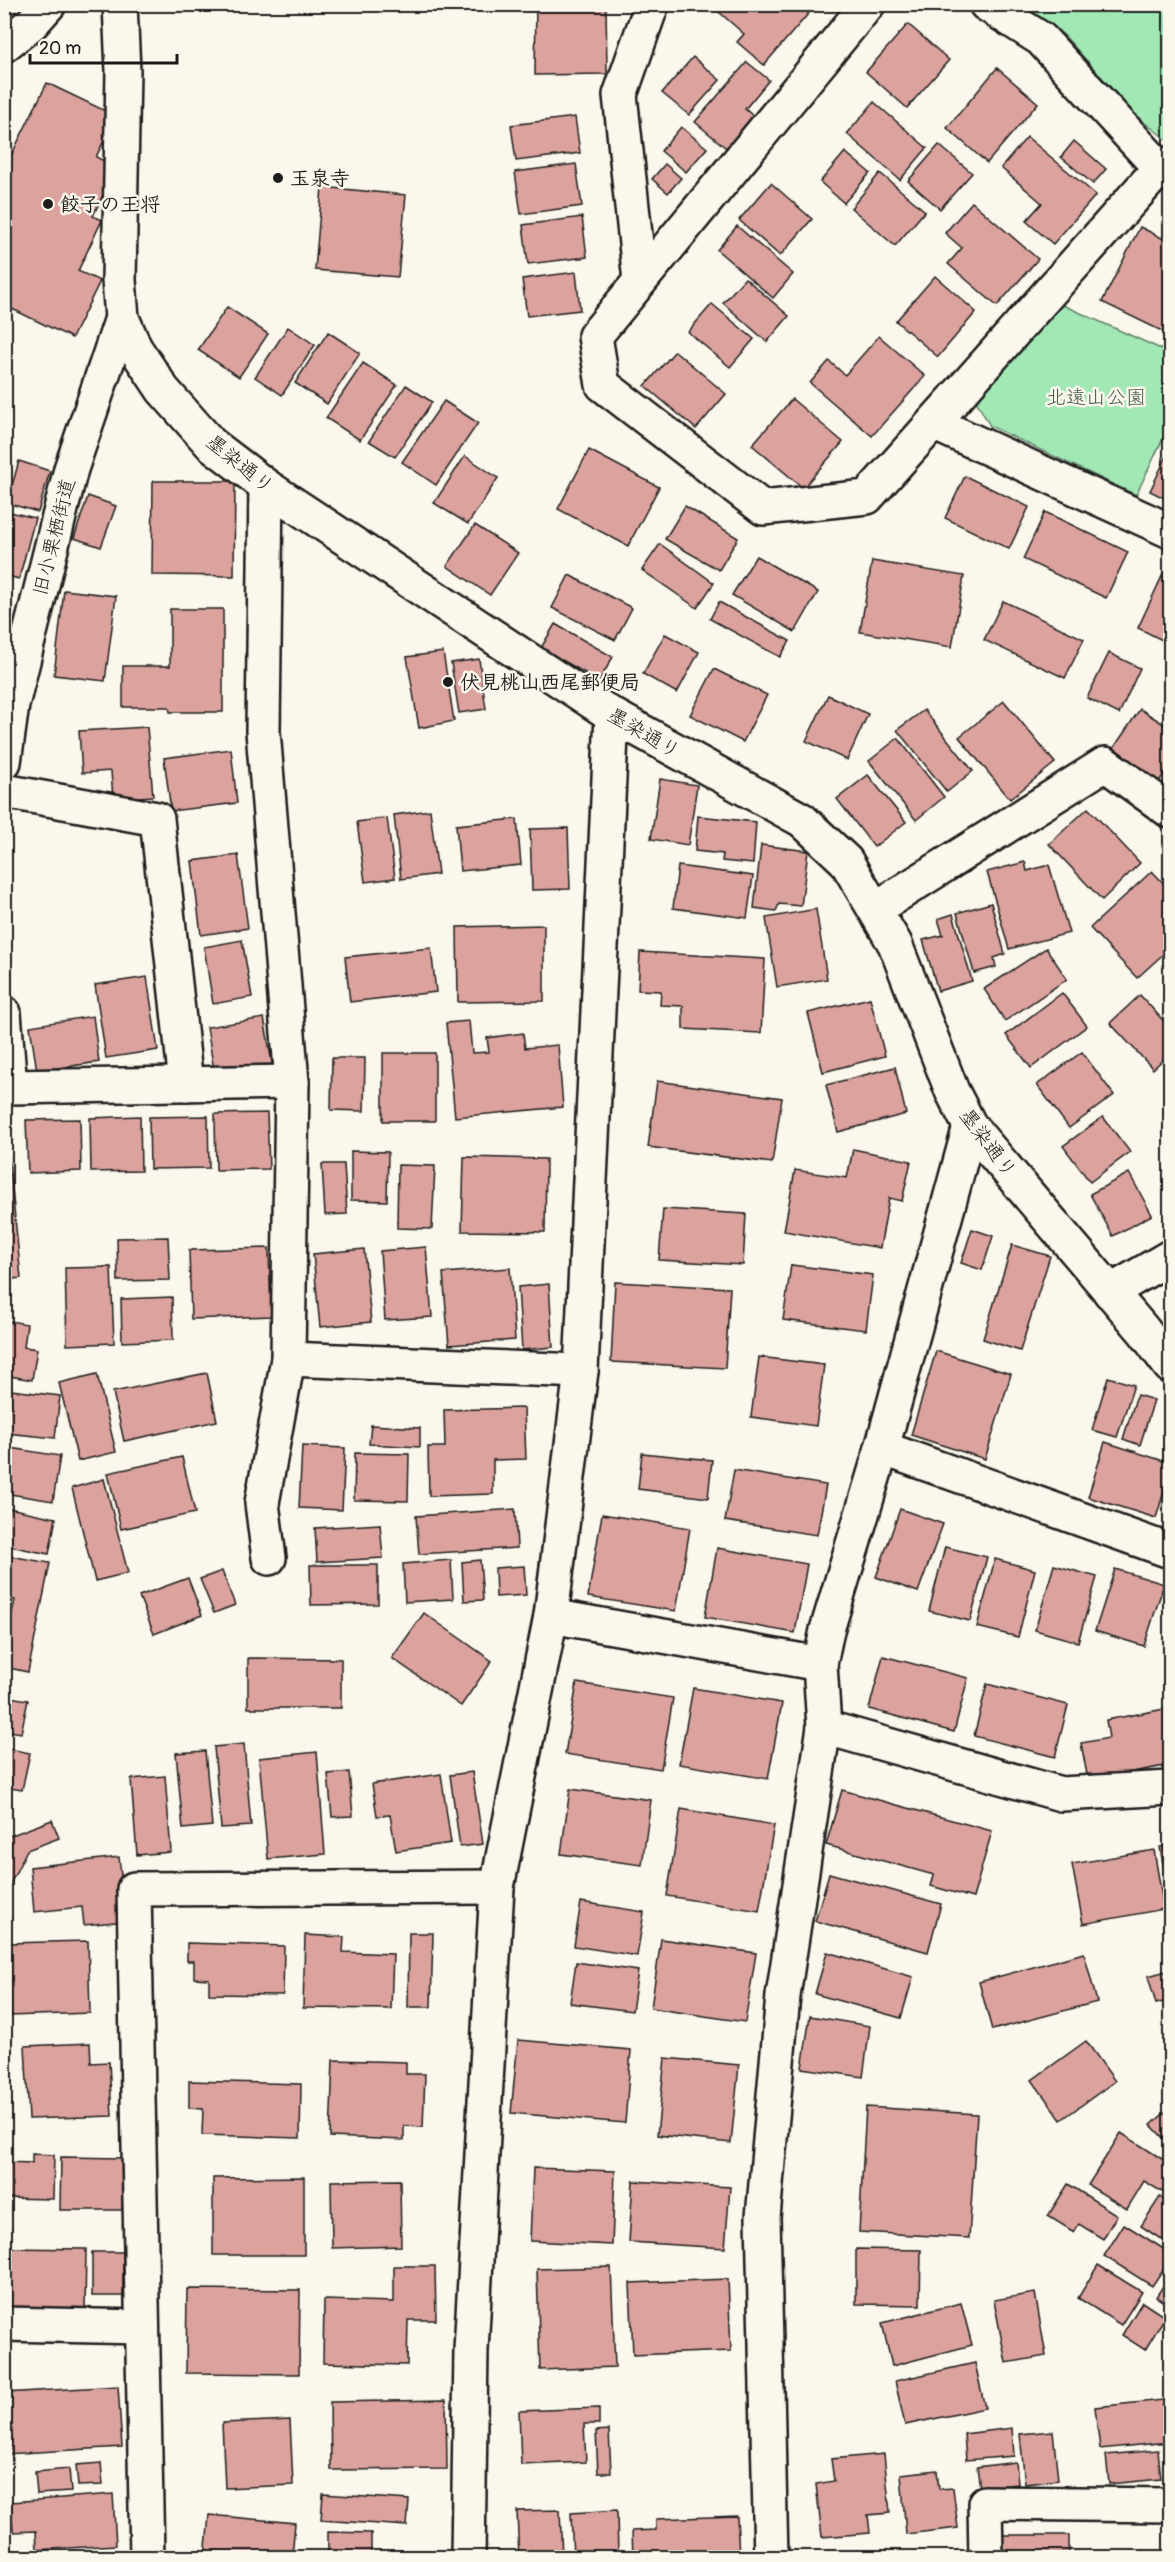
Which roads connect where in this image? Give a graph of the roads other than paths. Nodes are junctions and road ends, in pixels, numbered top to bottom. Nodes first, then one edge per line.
1 (49, 4) edge
2 (120, 4) edge
3 (652, 4) edge
4 (868, 4) edge
5 (986, 4) edge
6 (4, 45) edge
7 (1165, 171) edge
8 (640, 281) junction
9 (122, 318) junction
10 (933, 423) junction
11 (266, 486) junction
12 (1170, 531) edge
13 (612, 715) junction
14 (4, 762) edge
15 (4, 791) edge
16 (1170, 811) edge
17 (875, 909) junction
18 (4, 1013) edge
19 (292, 1082) junction
20 (186, 1084) junction
21 (970, 1126) junction
22 (1170, 1257) edge
23 (1110, 1292) junction
24 (288, 1359) junction
25 (1170, 1366) edge
26 (581, 1371) junction
27 (882, 1448) junction
28 (1170, 1551) edge
29 (269, 1558) dead end
30 (551, 1616) junction
31 (820, 1664) junction
32 (824, 1726) junction
33 (1170, 1788) edge
34 (497, 1887) junction
35 (4, 2324) edge
36 (142, 2327) junction
37 (1170, 2505) edge
38 (147, 2558) edge
39 (468, 2558) edge
40 (771, 2558) edge
41 (986, 2558) edge

1 - 6 street
2 - 9 street, 墨染通り
3 - 8 street
4 - 8 street
5 - 7 street
7 - 10 street
8 - 10 street
9 - 11 street, 墨染通り
9 - 14 street, 旧小栗栖街道
10 - 12 street
11 - 13 street, 墨染通り
11 - 19 street
13 - 17 street, 墨染通り
13 - 26 street
15 - 20 street
16 - 17 street
17 - 21 street, 墨染通り
18 - 20 street
19 - 20 street
19 - 24 street
21 - 23 street, 墨染通り
21 - 27 street
22 - 23 street
23 - 25 street, 墨染通り
24 - 26 street
24 - 29 street
26 - 30 street
27 - 28 street
27 - 31 street
30 - 31 street
30 - 34 street
31 - 32 street
32 - 33 street
32 - 40 street
34 - 36 street
34 - 39 street
35 - 36 street
36 - 38 street
37 - 41 street

